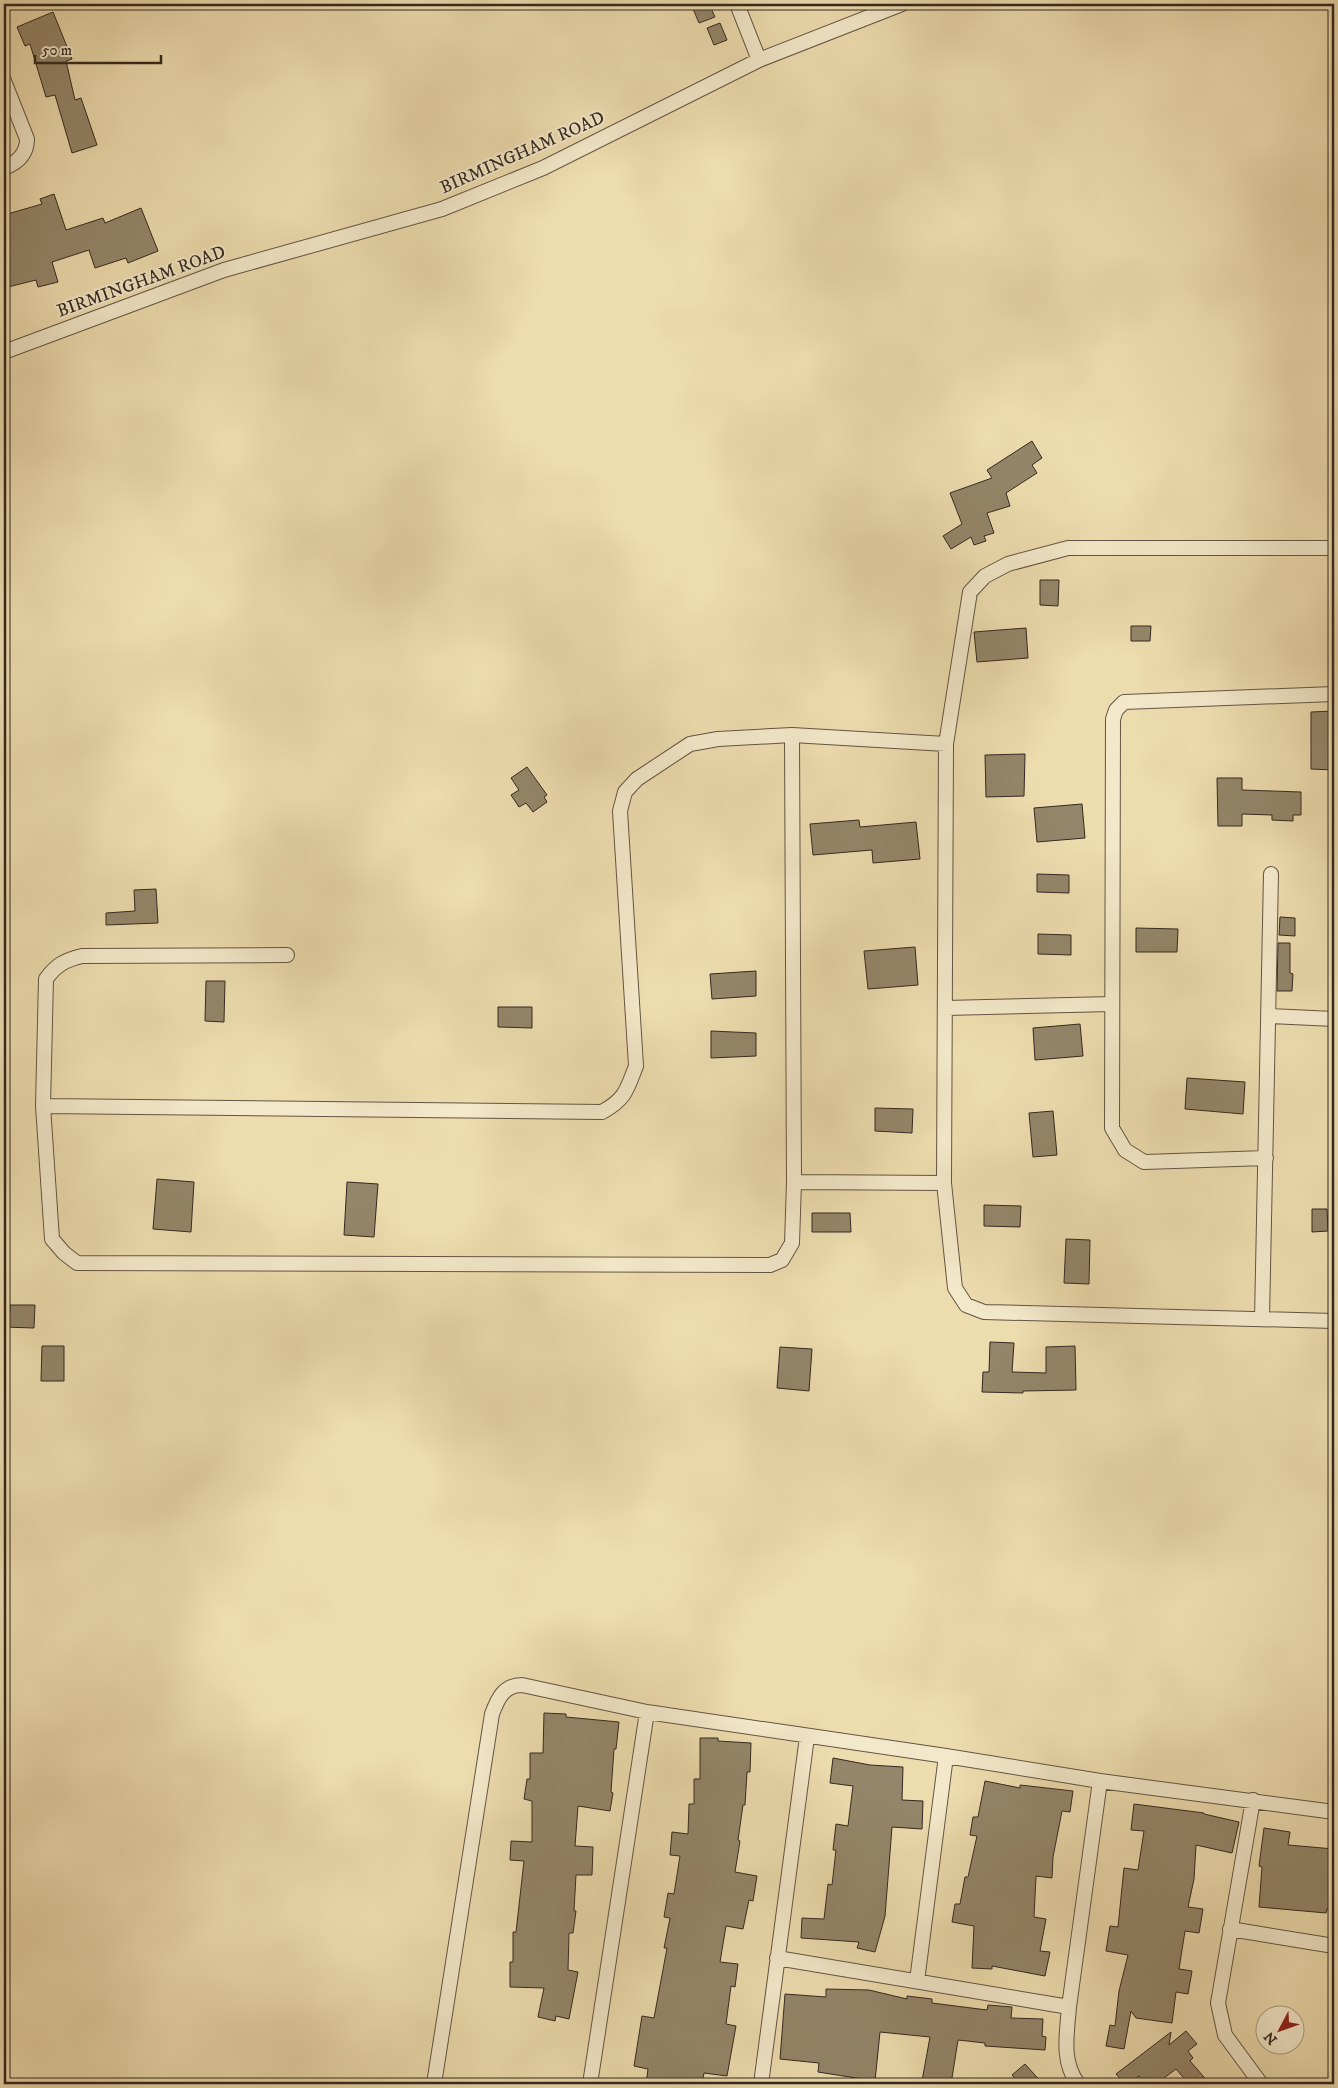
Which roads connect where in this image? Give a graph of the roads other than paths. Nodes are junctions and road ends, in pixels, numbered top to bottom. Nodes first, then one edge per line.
1 (737, 4) edge
2 (902, 4) edge
3 (759, 60) junction
4 (4, 81) edge
5 (4, 168) edge
6 (4, 352) edge
7 (1334, 548) edge
8 (1334, 694) edge
9 (792, 735) junction
10 (946, 744) junction
11 (1271, 874) dead end
12 (287, 955) dead end
13 (1112, 1004) junction
14 (945, 1008) junction
15 (1269, 1016) junction
16 (1334, 1019) edge
17 (43, 1106) junction
18 (1266, 1158) junction
19 (794, 1182) junction
20 (944, 1183) junction
21 (1262, 1319) junction
22 (1334, 1321) edge
23 (647, 1712) junction
24 (807, 1737) junction
25 (946, 1756) junction
26 (1100, 1781) junction
27 (1253, 1800) junction
28 (1334, 1812) edge
29 (1230, 1929) junction
30 (1334, 1946) edge
31 (777, 1958) junction
32 (917, 1981) junction
33 (1069, 2007) junction
34 (434, 2084) edge
35 (590, 2084) edge
36 (761, 2084) edge
37 (1078, 2084) edge
38 (1261, 2084) edge

1 - 3 street
2 - 3 street, BIRMINGHAM ROAD
3 - 6 street, BIRMINGHAM ROAD
4 - 5 street
7 - 10 street
8 - 13 street
9 - 10 street
9 - 17 street
9 - 19 street
10 - 14 street
11 - 15 street
12 - 17 street
13 - 14 street
13 - 18 street
14 - 20 street
15 - 16 street
15 - 18 street
17 - 19 street
18 - 21 street
19 - 20 street
20 - 21 street
21 - 22 street
23 - 24 street
23 - 34 street
23 - 35 street
24 - 25 street
24 - 31 street
25 - 26 street
25 - 32 street
26 - 27 street
26 - 33 street
27 - 28 street
27 - 29 street
29 - 30 street
29 - 38 street
31 - 32 street
31 - 36 street
32 - 33 street
33 - 37 street

